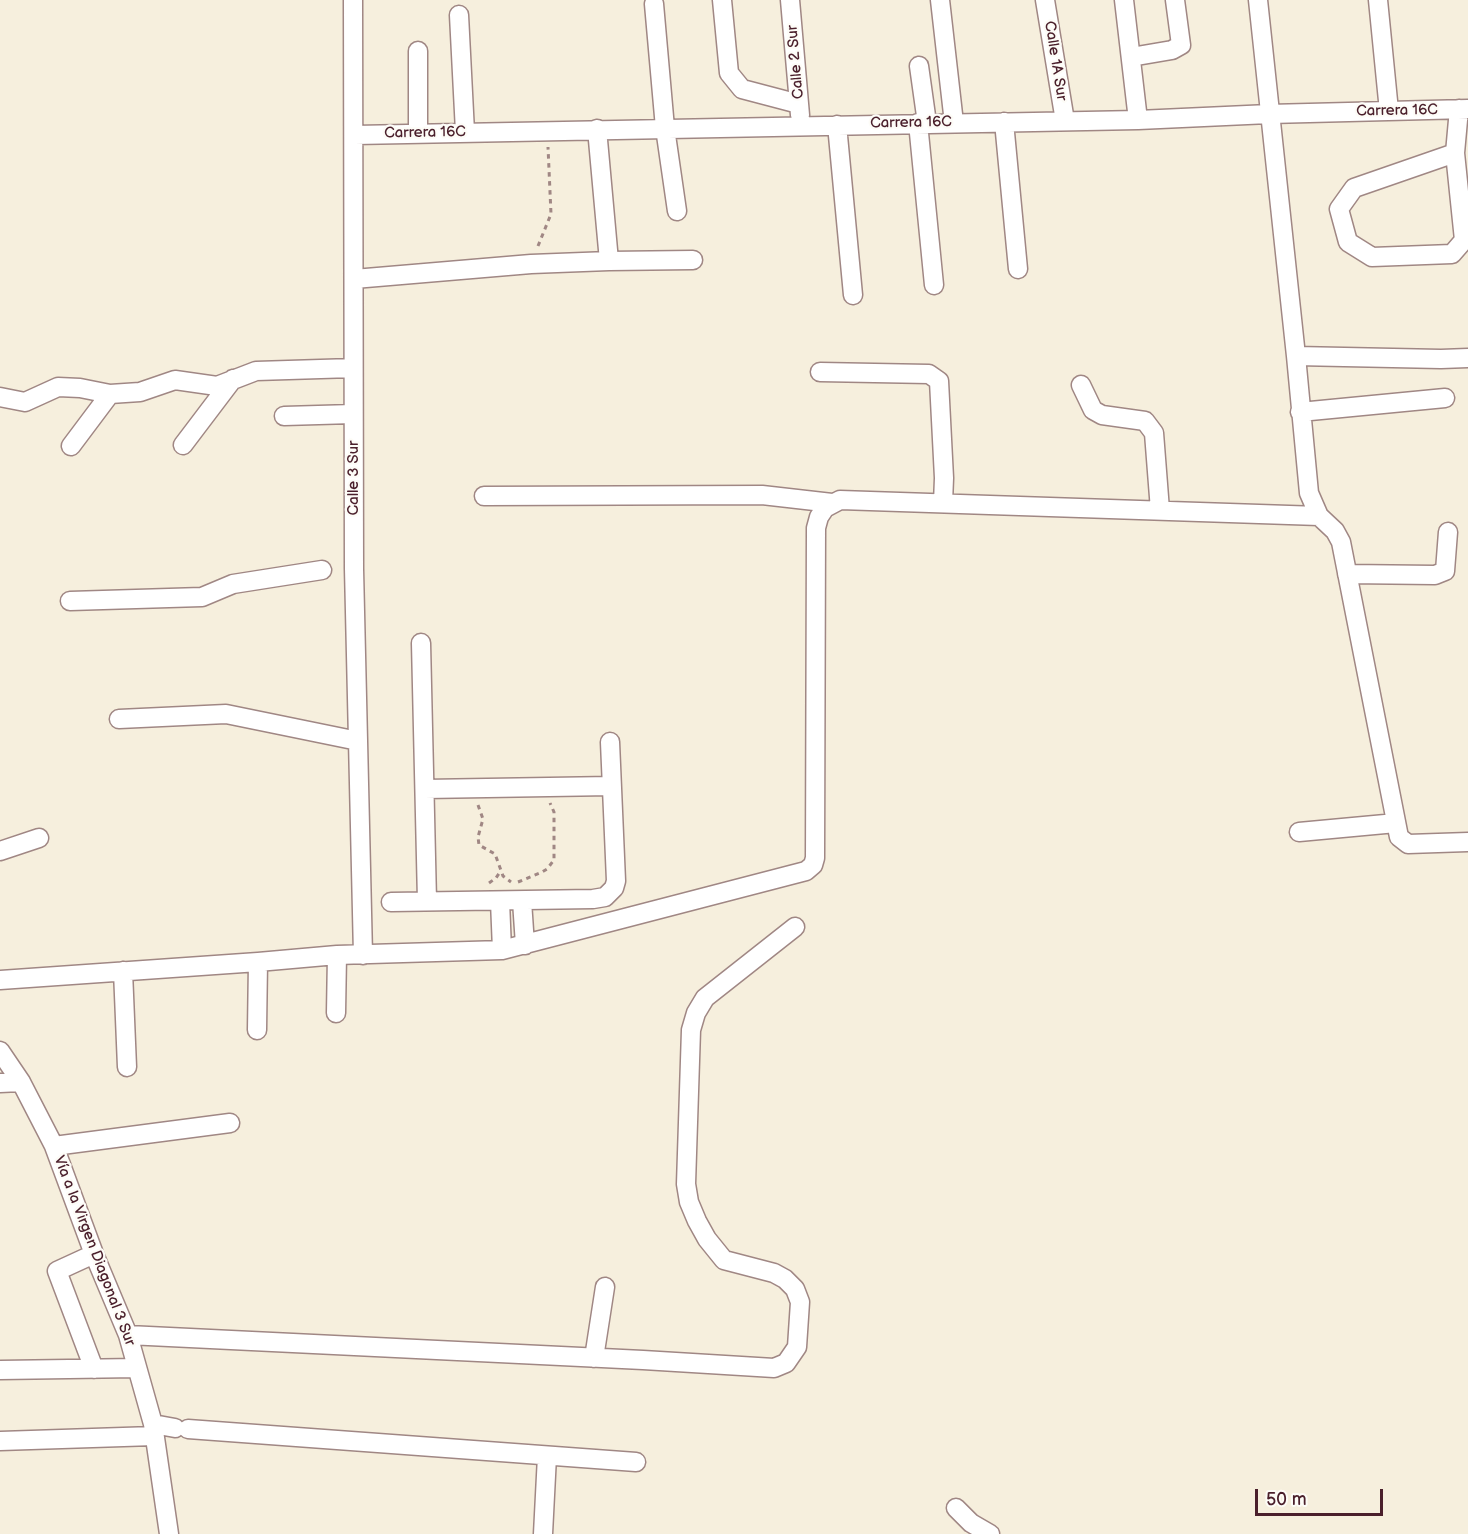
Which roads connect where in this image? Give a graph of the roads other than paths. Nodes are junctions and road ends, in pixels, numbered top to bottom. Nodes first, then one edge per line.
1 (353, 0) edge
2 (722, 0) edge
3 (790, 0) edge
4 (940, 0) edge
5 (1045, 0) edge
6 (1124, 0) edge
7 (1175, 0) edge
8 (1258, 0) edge
9 (1377, 0) edge
10 (654, 4) dead end
11 (459, 15) dead end
12 (418, 51) dead end
13 (1131, 57) junction
14 (919, 66) dead end
15 (799, 104) junction
16 (1464, 109) edge
17 (1389, 111) junction
18 (1269, 114) junction
19 (1138, 120) junction
20 (1065, 121) junction
21 (1004, 122) junction
22 (922, 123) junction
23 (954, 123) junction
24 (837, 124) junction
25 (801, 125) junction
26 (665, 128) junction
27 (597, 129) junction
28 (465, 132) junction
29 (418, 133) junction
30 (355, 135) junction
31 (1455, 153) junction
32 (677, 210) dead end
33 (693, 260) dead end
34 (609, 261) junction
35 (1018, 269) dead end
36 (354, 279) junction
37 (934, 285) dead end
38 (853, 296) dead end
39 (1296, 356) junction
40 (1468, 358) edge
41 (353, 368) junction
42 (820, 372) dead end
43 (233, 379) junction
44 (1081, 385) dead end
45 (110, 394) junction
46 (0, 397) edge
47 (1445, 398) dead end
48 (1300, 412) junction
49 (353, 414) junction
50 (284, 416) dead end
51 (183, 445) dead end
52 (71, 446) dead end
53 (483, 496) dead end
54 (832, 503) junction
55 (943, 503) junction
56 (1160, 510) junction
57 (1319, 516) junction
58 (1448, 532) dead end
59 (354, 569) junction
60 (1347, 574) junction
61 (70, 601) dead end
62 (420, 643) dead end
63 (119, 719) dead end
64 (358, 741) junction
65 (610, 742) dead end
66 (611, 786) junction
67 (425, 789) junction
68 (1396, 823) junction
69 (1299, 832) dead end
70 (39, 838) dead end
71 (1468, 842) edge
72 (0, 850) edge
73 (428, 901) junction
74 (500, 901) junction
75 (522, 901) junction
76 (391, 902) dead end
77 (795, 927) dead end
78 (525, 945) junction
79 (502, 950) junction
80 (337, 955) junction
81 (363, 955) junction
82 (258, 962) junction
83 (123, 971) junction
84 (0, 980) edge
85 (336, 1012) dead end
86 (257, 1030) dead end
87 (0, 1051) edge
88 (127, 1067) dead end
89 (21, 1082) junction
90 (0, 1083) edge
91 (230, 1123) dead end
92 (54, 1146) junction
93 (94, 1254) junction
94 (605, 1287) dead end
95 (128, 1335) junction
96 (594, 1358) junction
97 (137, 1368) junction
98 (94, 1369) junction
99 (0, 1370) edge
100 (154, 1430) junction
101 (0, 1441) edge
102 (547, 1456) junction
103 (636, 1462) dead end
104 (956, 1508) dead end
105 (170, 1534) edge
106 (543, 1534) edge
107 (990, 1534) edge

1 - 30 street, Calle 3 Sur
2 - 15 street
3 - 15 street, Calle 2 Sur
4 - 23 street
5 - 20 street, Calle 1A Sur
6 - 13 street
7 - 13 street
8 - 18 street
9 - 17 street
10 - 26 street
11 - 28 street
12 - 29 street
13 - 19 street
14 - 22 street
15 - 25 street, Calle 2 Sur
16 - 17 street, Carrera 16C
16 - 31 street
17 - 18 street, Carrera 16C
18 - 19 street, Carrera 16C
18 - 39 street
19 - 20 street, Carrera 16C
20 - 21 street, Carrera 16C
21 - 23 street, Carrera 16C
21 - 35 street
22 - 23 street, Carrera 16C
22 - 24 street, Carrera 16C
22 - 37 street
24 - 25 street, Carrera 16C
24 - 38 street
25 - 26 street, Carrera 16C
26 - 27 street, Carrera 16C
26 - 32 street
27 - 28 street, Carrera 16C
27 - 34 street
28 - 29 street, Carrera 16C
29 - 30 street, Carrera 16C
30 - 36 street, Calle 3 Sur
31 - 31 street
33 - 34 street
34 - 36 street
36 - 41 street, Calle 3 Sur
39 - 40 street
39 - 48 street
41 - 43 street
41 - 49 street, Calle 3 Sur
42 - 55 street
43 - 45 street
43 - 51 street
44 - 56 street
45 - 46 street
45 - 52 street
47 - 48 street
48 - 57 street
49 - 50 street
49 - 59 street, Calle 3 Sur
53 - 54 street
54 - 55 street
54 - 78 street
55 - 56 street
56 - 57 street
57 - 60 street
58 - 60 street
59 - 61 street
59 - 64 street, Calle 3 Sur
60 - 68 street
62 - 67 street
63 - 64 street
64 - 81 street, Calle 3 Sur
65 - 66 street
66 - 67 street
66 - 75 street
67 - 73 street
68 - 69 street
68 - 71 street
70 - 72 street
73 - 74 street
73 - 76 street
74 - 75 street
74 - 79 street
75 - 78 street
77 - 96 street
78 - 79 street
79 - 81 street
80 - 81 street
80 - 82 street
80 - 85 street
82 - 83 street
82 - 86 street
83 - 84 street
83 - 88 street
87 - 89 street, Vía a la Virgen Diagonal 3 Sur
89 - 90 street
89 - 92 street, Vía a la Virgen Diagonal 3 Sur
91 - 92 street
92 - 93 street, Vía a la Virgen Diagonal 3 Sur
93 - 95 street, Vía a la Virgen Diagonal 3 Sur
93 - 98 street
94 - 96 street
95 - 96 street
95 - 97 street, Vía a la Virgen Diagonal 3 Sur
97 - 98 street
97 - 100 street, Vía a la Virgen Diagonal 3 Sur
98 - 99 street
100 - 101 street
100 - 102 street
100 - 105 street, Vía a la Virgen Diagonal 3 Sur
102 - 103 street
102 - 106 street
104 - 107 street

